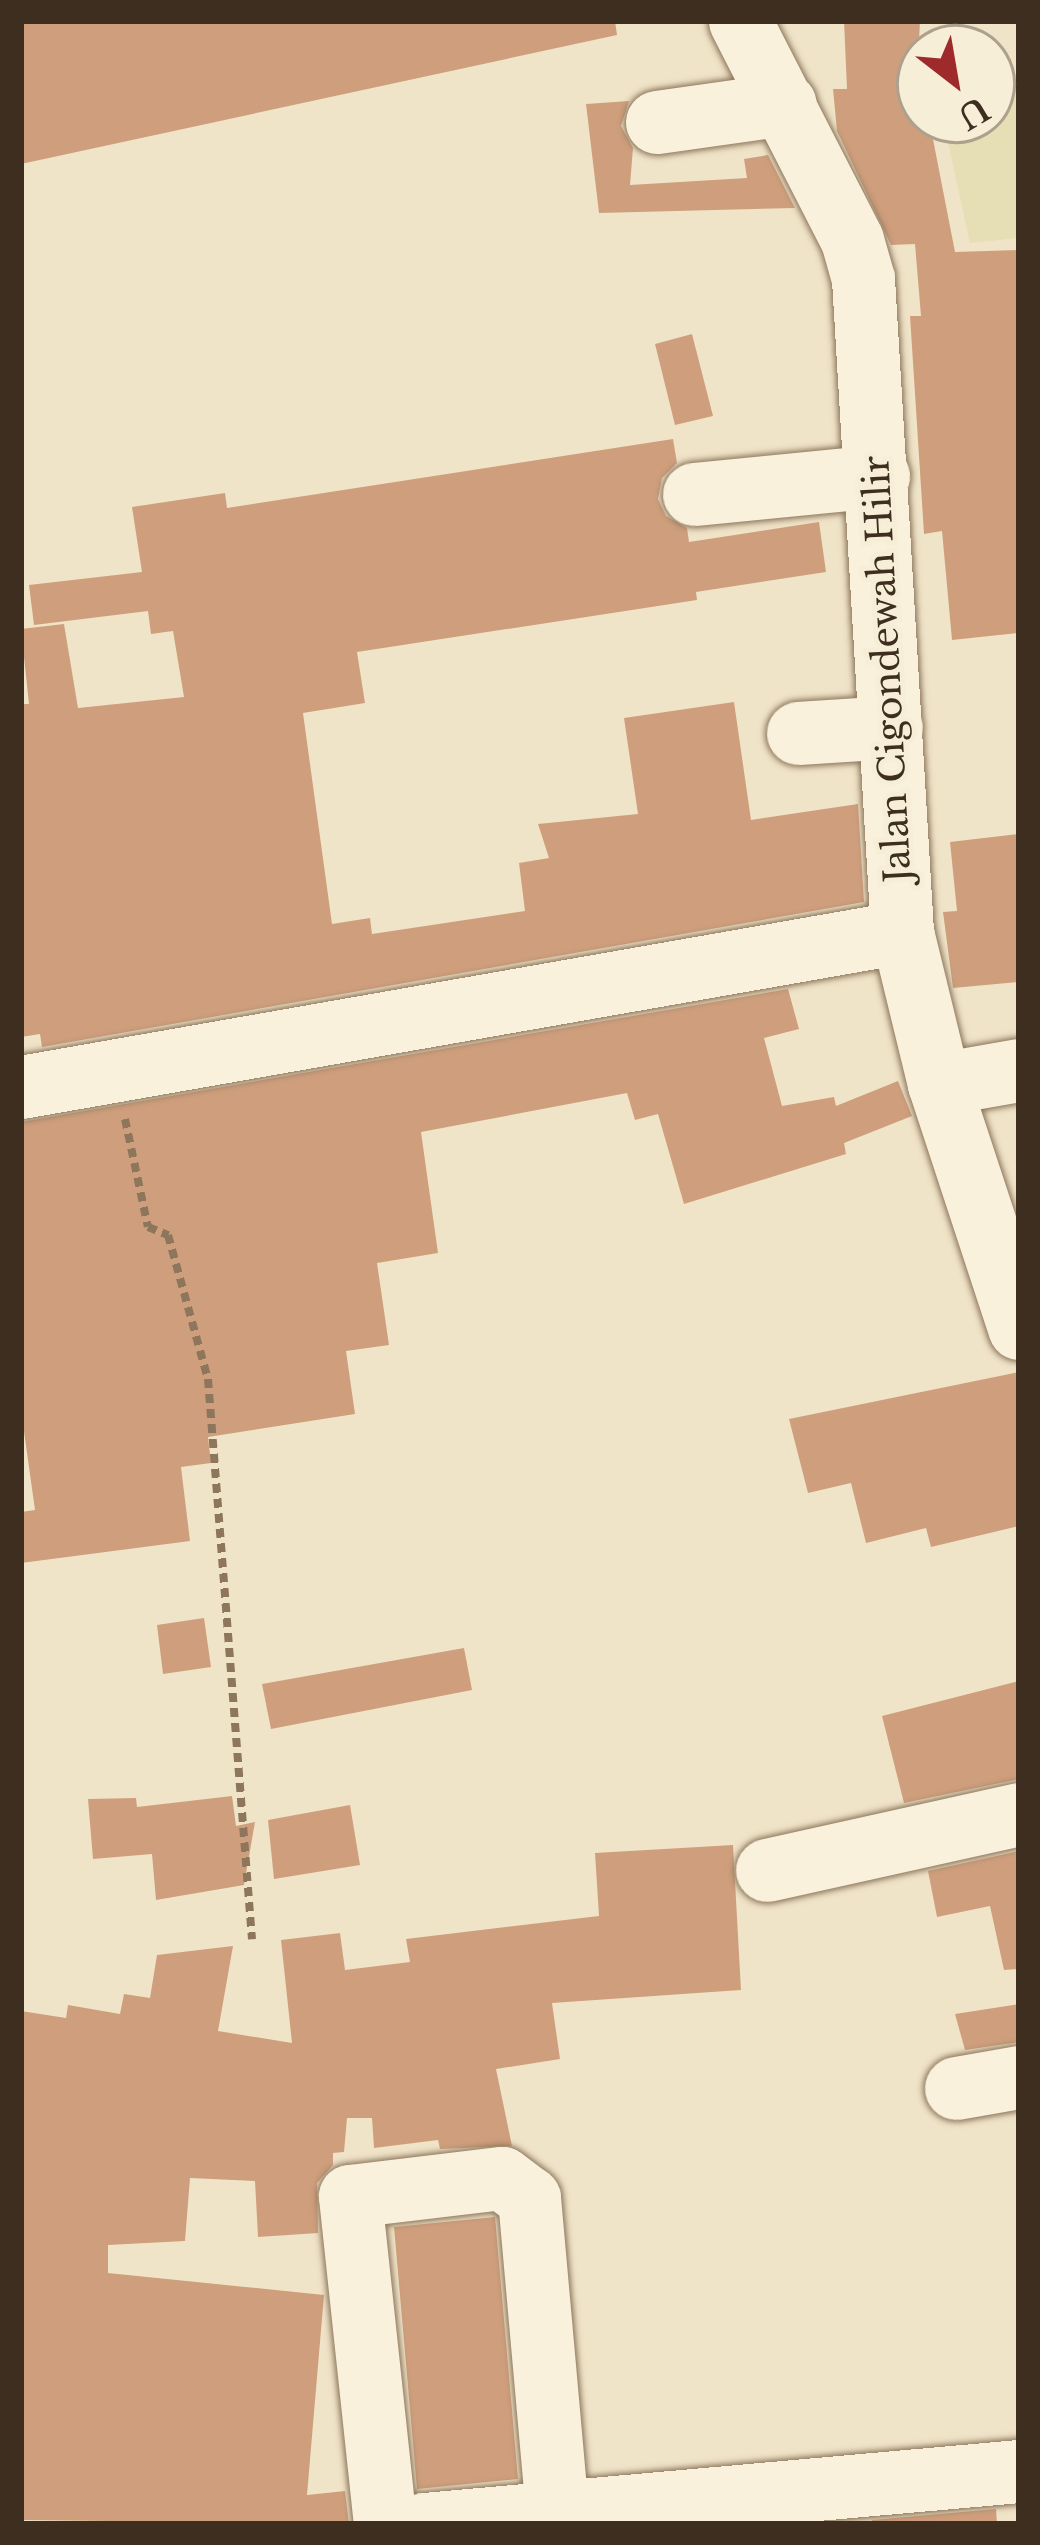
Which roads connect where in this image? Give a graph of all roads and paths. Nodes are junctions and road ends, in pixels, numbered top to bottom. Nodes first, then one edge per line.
1 (740, 21) edge
2 (784, 104) junction
3 (656, 122) dead end
4 (878, 476) junction
5 (694, 494) dead end
6 (891, 727) junction
7 (799, 733) dead end
8 (902, 932) junction
9 (1019, 1070) edge
10 (114, 1071) junction
11 (939, 1084) junction
12 (21, 1088) edge
13 (1019, 1328) edge
14 (1019, 1814) edge
15 (767, 1870) dead end
16 (252, 1939) dead end
17 (1019, 2077) edge
18 (956, 2089) dead end
19 (1019, 2471) edge
20 (537, 2516) edge
21 (385, 2524) edge
22 (424, 2524) edge

1 - 2 street, Jalan Cigondewah Hilir
2 - 3 street
2 - 4 street, Jalan Cigondewah Hilir
4 - 5 street
4 - 6 street, Jalan Cigondewah Hilir
6 - 7 street
6 - 8 street, Jalan Cigondewah Hilir
8 - 10 street
8 - 11 street, Jalan Cigondewah Hilir
9 - 11 street
10 - 12 street
10 - 16 path
11 - 13 street, Jalan Cigondewah Hilir
14 - 15 street
17 - 18 street
19 - 20 street
20 - 21 street
20 - 22 street

